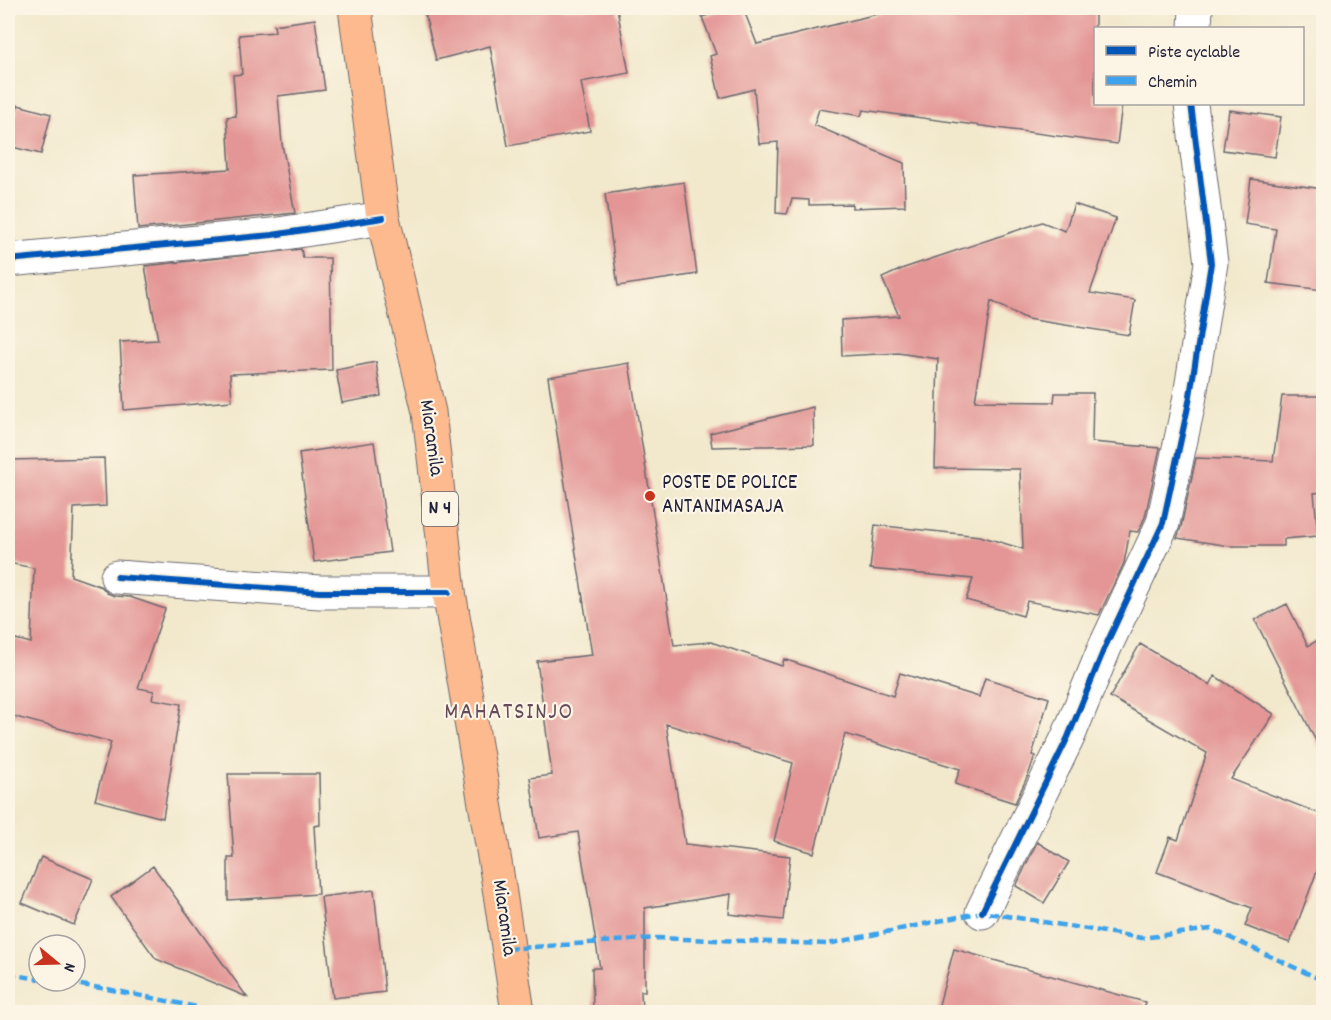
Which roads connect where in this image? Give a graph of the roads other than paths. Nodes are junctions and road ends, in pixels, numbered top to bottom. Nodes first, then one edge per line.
1 (355, 8) edge
2 (1196, 8) edge
3 (1195, 27) edge
4 (1191, 105) edge
5 (383, 218) junction
6 (8, 260) edge
7 (117, 577) dead end
8 (450, 592) junction
9 (982, 912) dead end
10 (518, 1012) edge

1 - 5 main road, Miaramila / N 4
2 - 3 street
4 - 9 street
5 - 6 street
5 - 8 main road, Miaramila / N 4
7 - 8 street
8 - 10 main road, Miaramila / N 4

